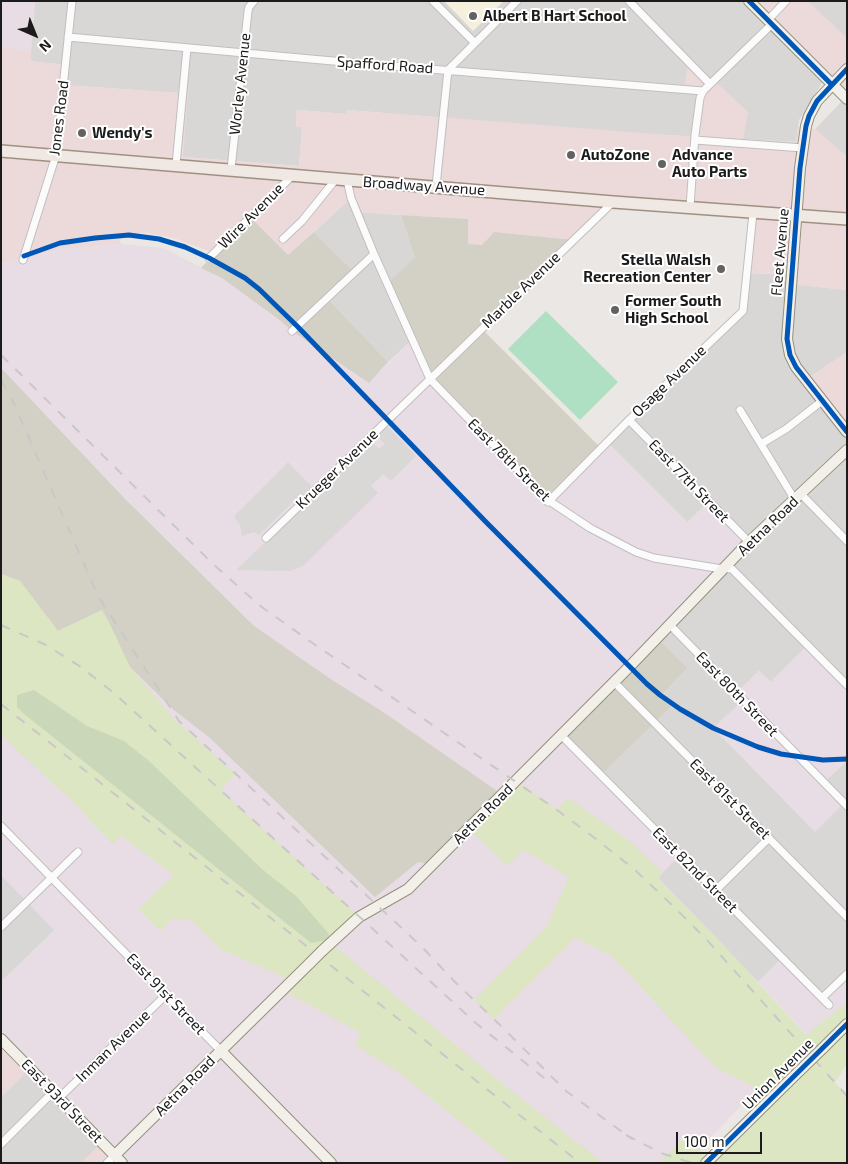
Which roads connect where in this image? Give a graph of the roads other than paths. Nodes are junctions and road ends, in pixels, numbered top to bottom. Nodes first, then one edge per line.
1 (72, 1) edge
2 (254, 1) edge
3 (433, 1) edge
4 (517, 1) edge
5 (629, 1) edge
6 (749, 1) edge
7 (786, 1) edge
8 (770, 22) junction
9 (68, 37) junction
10 (475, 43) junction
11 (187, 48) junction
12 (244, 53) junction
13 (847, 69) edge
14 (448, 70) junction
15 (710, 84) junction
16 (832, 85) junction
17 (703, 91) junction
18 (847, 99) edge
19 (695, 140) junction
20 (802, 148) junction
21 (1, 151) edge
22 (56, 155) junction
23 (176, 164) junction
24 (232, 169) junction
25 (294, 174) junction
26 (342, 180) junction
27 (436, 186) junction
28 (613, 202) junction
29 (690, 207) junction
30 (753, 213) junction
31 (796, 216) junction
32 (847, 219) edge
33 (283, 239) dead end
34 (374, 254) junction
35 (209, 258) dead end
36 (23, 260) dead end
37 (292, 331) dead end
38 (430, 379) junction
39 (822, 401) junction
40 (740, 410) dead end
41 (629, 420) junction
42 (847, 432) edge
43 (762, 444) junction
44 (847, 450) edge
45 (798, 497) junction
46 (548, 502) junction
47 (266, 538) dead end
48 (847, 541) edge
49 (749, 542) junction
50 (725, 568) junction
51 (670, 625) junction
52 (614, 682) junction
53 (847, 685) edge
54 (561, 735) junction
55 (847, 806) edge
56 (1, 826) edge
57 (769, 838) junction
58 (78, 852) dead end
59 (52, 878) junction
60 (716, 891) junction
61 (847, 917) edge
62 (1, 927) edge
63 (847, 974) edge
64 (166, 994) junction
65 (822, 998) junction
66 (828, 1005) dead end
67 (847, 1024) edge
68 (1, 1039) edge
69 (220, 1050) junction
70 (56, 1095) junction
71 (1, 1144) edge
72 (114, 1160) edge
73 (331, 1163) edge
74 (706, 1163) edge

1 - 9 street, Jones Road
2 - 12 street, Worley Avenue
3 - 10 street
4 - 10 street
5 - 15 street
6 - 8 street
7 - 8 street
8 - 15 street
8 - 16 street
9 - 11 street, Spafford Road
9 - 22 street, Jones Road
10 - 14 street
11 - 12 street, Spafford Road
11 - 23 street
12 - 14 street, Spafford Road
12 - 24 street, Worley Avenue
13 - 16 street, Fleet Avenue
14 - 17 street, Spafford Road
14 - 27 street
15 - 17 street
16 - 18 street
16 - 20 street, Fleet Avenue
17 - 19 street
19 - 20 street
19 - 29 street
20 - 31 street, Fleet Avenue
21 - 22 main road, Broadway Avenue
22 - 23 main road, Broadway Avenue
22 - 36 street, Jones Road
23 - 24 main road, Broadway Avenue
24 - 25 main road, Broadway Avenue
25 - 26 main road, Broadway Avenue
25 - 35 street, Wire Avenue
26 - 27 main road, Broadway Avenue
26 - 33 street
26 - 34 street, East 78th Street
27 - 28 main road, Broadway Avenue
28 - 29 main road, Broadway Avenue
28 - 38 street, Marble Avenue
29 - 30 main road, Broadway Avenue
30 - 31 main road, Broadway Avenue
30 - 41 street, Osage Avenue
31 - 32 main road, Broadway Avenue
31 - 39 street, Fleet Avenue
34 - 37 street
34 - 38 street, East 78th Street
38 - 46 street, East 78th Street
38 - 47 street, Krueger Avenue
39 - 42 street, Fleet Avenue
39 - 43 street
40 - 43 street
41 - 46 street, Osage Avenue
41 - 49 street, East 77th Street
43 - 45 street
44 - 45 street, Aetna Road
45 - 48 street
45 - 49 street, Aetna Road
46 - 50 street, East 78th Street
49 - 50 street, Aetna Road
50 - 51 street, Aetna Road
50 - 53 street, East 78th Street
51 - 52 street, Aetna Road
51 - 55 street, East 80th Street
52 - 54 street, Aetna Road
52 - 57 street, East 81st Street
54 - 60 street, East 82nd Street
54 - 69 street, Aetna Road, bridge
56 - 59 street, East 91st Street
57 - 60 street
57 - 61 street, East 81st Street
58 - 59 street
59 - 62 street
59 - 64 street, East 91st Street
60 - 65 street, East 82nd Street
63 - 65 street
64 - 69 street, East 91st Street
64 - 70 street, Inman Avenue
65 - 66 street, East 82nd Street
67 - 74 street, Union Avenue, bridge
68 - 70 street, East 93rd Street
69 - 72 street, Aetna Road
69 - 73 street, East 91st Street
70 - 71 street, Inman Avenue
70 - 72 street, East 93rd Street

